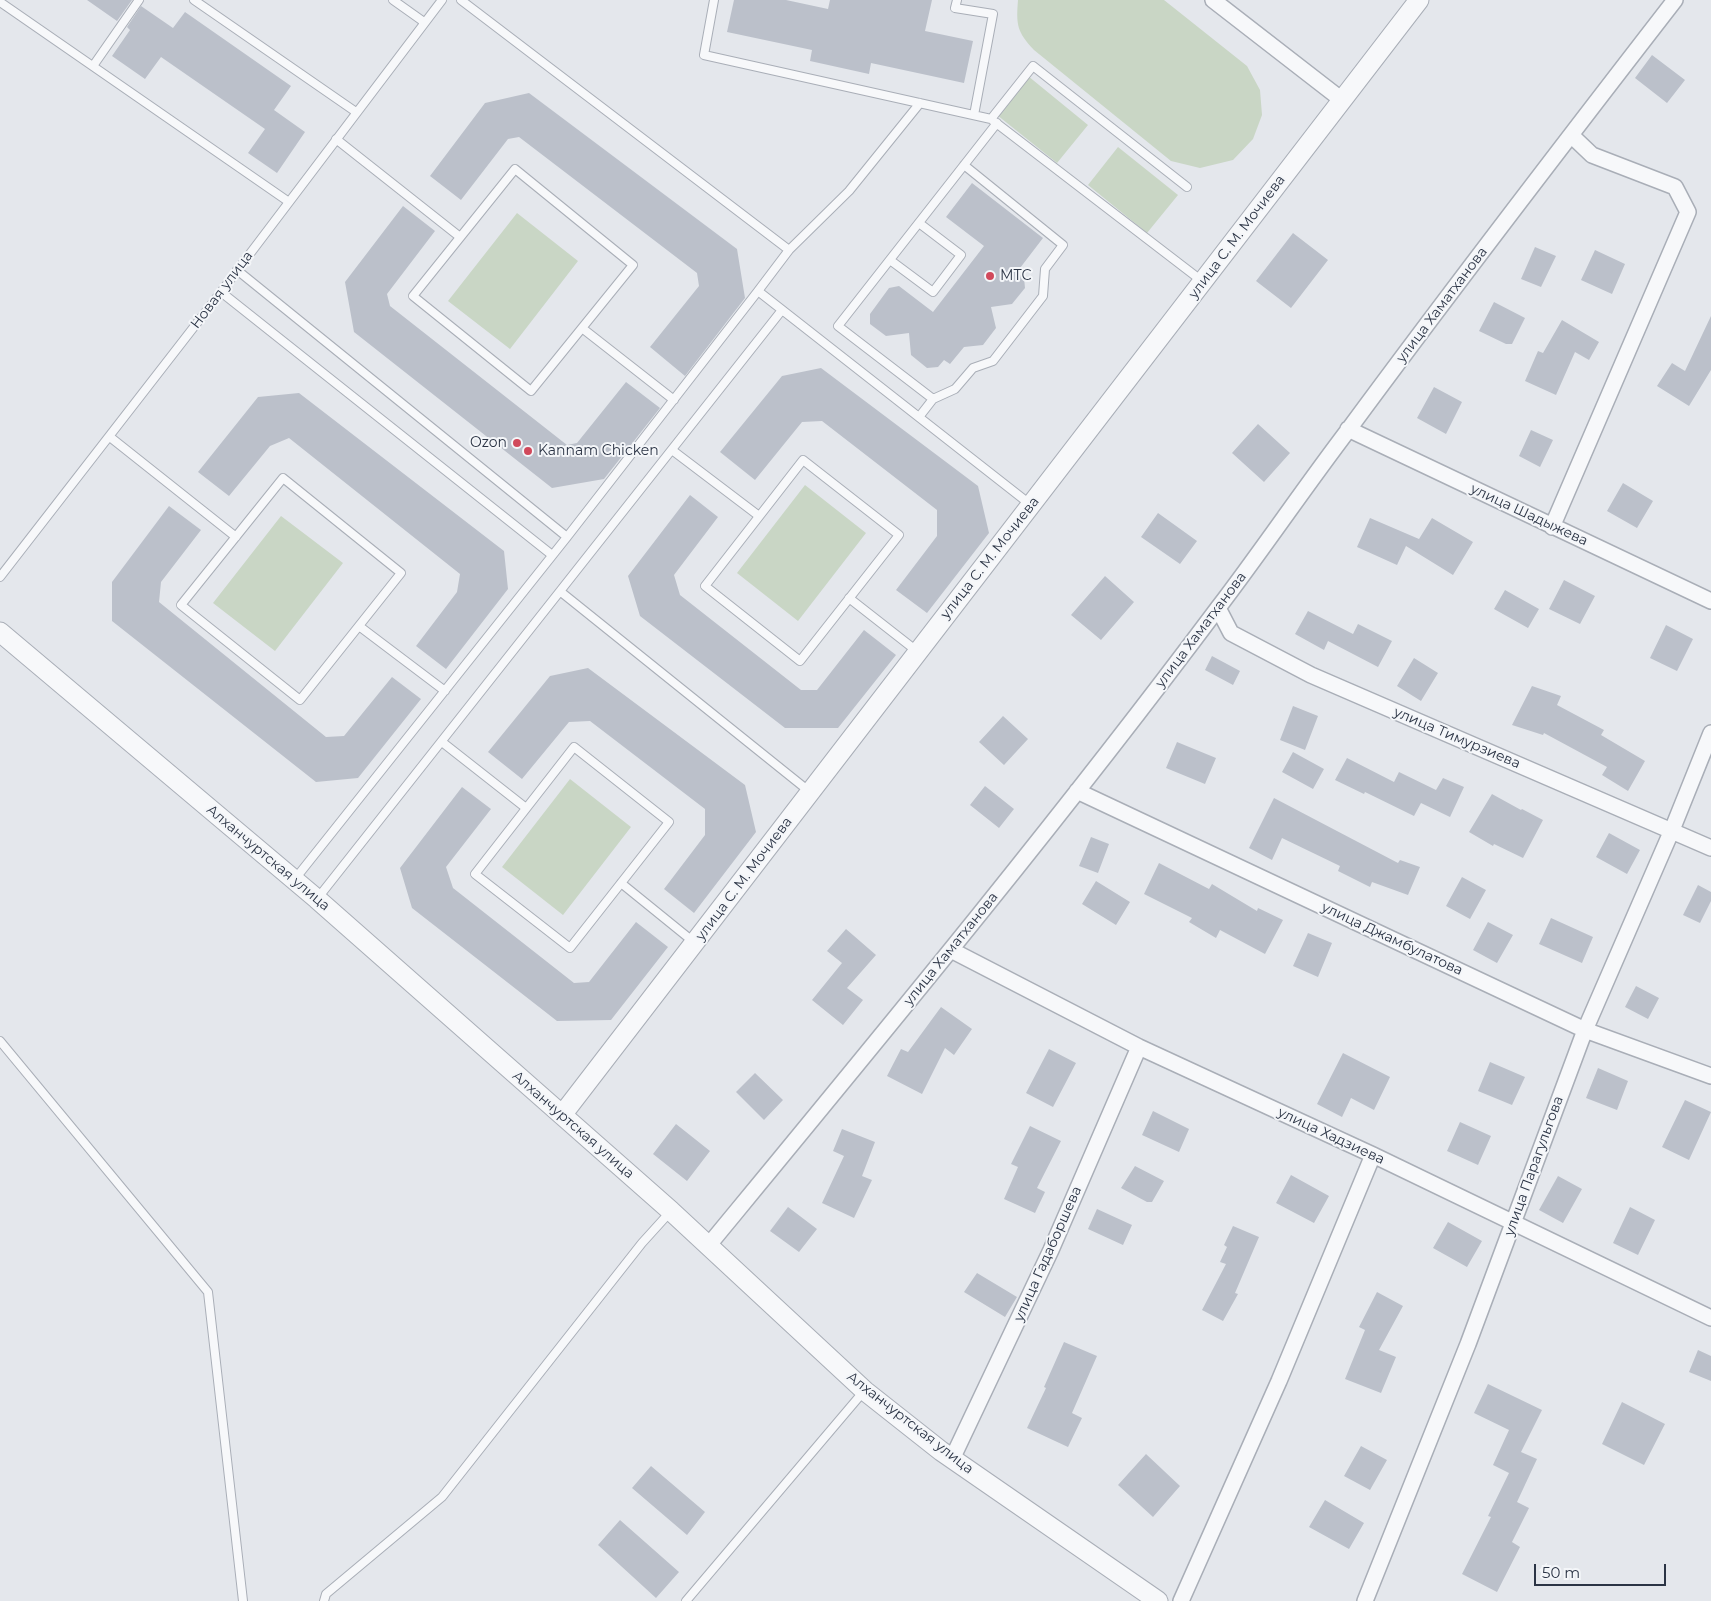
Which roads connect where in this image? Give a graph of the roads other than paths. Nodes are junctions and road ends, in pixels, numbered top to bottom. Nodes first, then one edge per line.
1 (139, 0) edge
2 (194, 0) edge
3 (392, 0) edge
4 (442, 0) edge
5 (461, 0) edge
6 (714, 0) edge
7 (957, 0) edge
8 (1212, 0) edge
9 (1418, 0) edge
10 (1676, 0) edge
11 (0, 2) edge
12 (424, 22) junction
13 (93, 66) junction
14 (1342, 100) junction
15 (920, 103) junction
16 (356, 112) junction
17 (974, 115) junction
18 (994, 121) junction
19 (1570, 135) junction
20 (336, 140) junction
21 (964, 165) junction
22 (1187, 187) dead end
23 (288, 202) junction
24 (919, 223) junction
25 (460, 238) junction
26 (789, 250) junction
27 (890, 260) junction
28 (237, 270) junction
29 (1203, 282) junction
30 (758, 291) junction
31 (221, 292) junction
32 (782, 310) junction
33 (582, 328) junction
34 (674, 400) junction
35 (933, 400) junction
36 (919, 417) junction
37 (1348, 429) junction
38 (110, 437) junction
39 (672, 450) junction
40 (1031, 505) junction
41 (759, 516) junction
42 (1552, 527) junction
43 (567, 536) junction
44 (236, 537) junction
45 (552, 556) junction
46 (0, 577) edge
47 (560, 592) junction
48 (849, 598) junction
49 (1711, 601) edge
50 (1218, 608) junction
51 (359, 626) junction
52 (0, 632) edge
53 (918, 652) junction
54 (444, 691) junction
55 (1711, 734) edge
56 (442, 742) junction
57 (1077, 791) junction
58 (810, 792) junction
59 (526, 808) junction
60 (1672, 830) junction
61 (1711, 848) edge
62 (295, 880) junction
63 (621, 883) junction
64 (318, 899) junction
65 (695, 943) junction
66 (951, 950) junction
67 (1585, 1030) junction
68 (0, 1041) edge
69 (1139, 1047) junction
70 (1711, 1076) edge
71 (562, 1116) junction
72 (1373, 1155) junction
73 (671, 1211) junction
74 (1513, 1223) junction
75 (708, 1246) junction
76 (1711, 1318) edge
77 (865, 1391) junction
78 (952, 1459) junction
79 (243, 1601) edge
80 (324, 1601) edge
81 (686, 1601) edge
82 (1158, 1601) edge
83 (1181, 1601) edge
84 (1365, 1601) edge

1 - 13 lane
2 - 16 lane
3 - 12 lane
4 - 12 lane, Новая улица
5 - 26 lane
6 - 15 lane
7 - 17 lane
8 - 14 street
9 - 14 street, улица С. М. Мочиева
10 - 19 street, улица Хаматханова
11 - 13 lane
12 - 16 lane, Новая улица
13 - 23 lane
14 - 29 street, улица С. М. Мочиева
15 - 17 lane
15 - 26 lane
16 - 20 lane, Новая улица
17 - 18 lane
18 - 21 lane
18 - 22 lane
18 - 29 lane
19 - 37 street, улица Хаматханова
19 - 42 street
20 - 23 lane, Новая улица
20 - 25 lane
21 - 24 lane
21 - 35 lane
23 - 28 lane, Новая улица
24 - 27 lane
24 - 27 lane
25 - 33 lane
25 - 33 lane
26 - 30 lane
27 - 35 lane
28 - 31 lane, Новая улица
28 - 43 lane
29 - 40 street, улица С. М. Мочиева
30 - 32 lane
30 - 34 lane
31 - 38 lane, Новая улица
31 - 45 lane
32 - 36 lane
32 - 39 lane
33 - 34 lane
34 - 43 lane
35 - 36 lane
36 - 40 lane
37 - 42 street, улица Шадыжева
37 - 50 street, улица Хаматханова
38 - 44 lane
38 - 46 lane, Новая улица
39 - 41 lane
39 - 47 lane
40 - 53 street, улица С. М. Мочиева
41 - 48 lane
41 - 48 lane
42 - 49 street, улица Шадыжева
43 - 45 lane
44 - 51 lane
44 - 51 lane
45 - 54 lane
47 - 56 lane
47 - 58 lane
48 - 53 lane
50 - 57 street, улица Хаматханова
50 - 60 street, улица Тимурзиева
51 - 54 lane
52 - 62 street, Алханчуртская улица
53 - 58 street, улица С. М. Мочиева
54 - 62 lane
55 - 60 street, улица Парагульгова
56 - 59 lane
56 - 64 lane
57 - 66 street, улица Хаматханова
57 - 67 street, улица Джамбулатова
58 - 65 street, улица С. М. Мочиева
59 - 63 lane
59 - 63 lane
60 - 61 street, улица Тимурзиева
60 - 67 street, улица Парагульгова
62 - 64 street, Алханчуртская улица
63 - 65 lane
64 - 71 street, Алханчуртская улица
65 - 71 street, улица С. М. Мочиева
66 - 69 street, улица Хадзиева
66 - 75 street, улица Хаматханова
67 - 70 street, улица Джамбулатова
67 - 74 street, улица Парагульгова
68 - 79 lane
69 - 72 street, улица Хадзиева
69 - 78 street, улица Гадаборшева
71 - 73 street, Алханчуртская улица
72 - 74 street, улица Хадзиева
72 - 83 street
73 - 75 street, Алханчуртская улица
73 - 80 lane
74 - 76 street, улица Хадзиева
74 - 84 street, улица Парагульгова
75 - 77 street, Алханчуртская улица
77 - 78 street, Алханчуртская улица
77 - 81 lane
78 - 82 street, Алханчуртская улица

